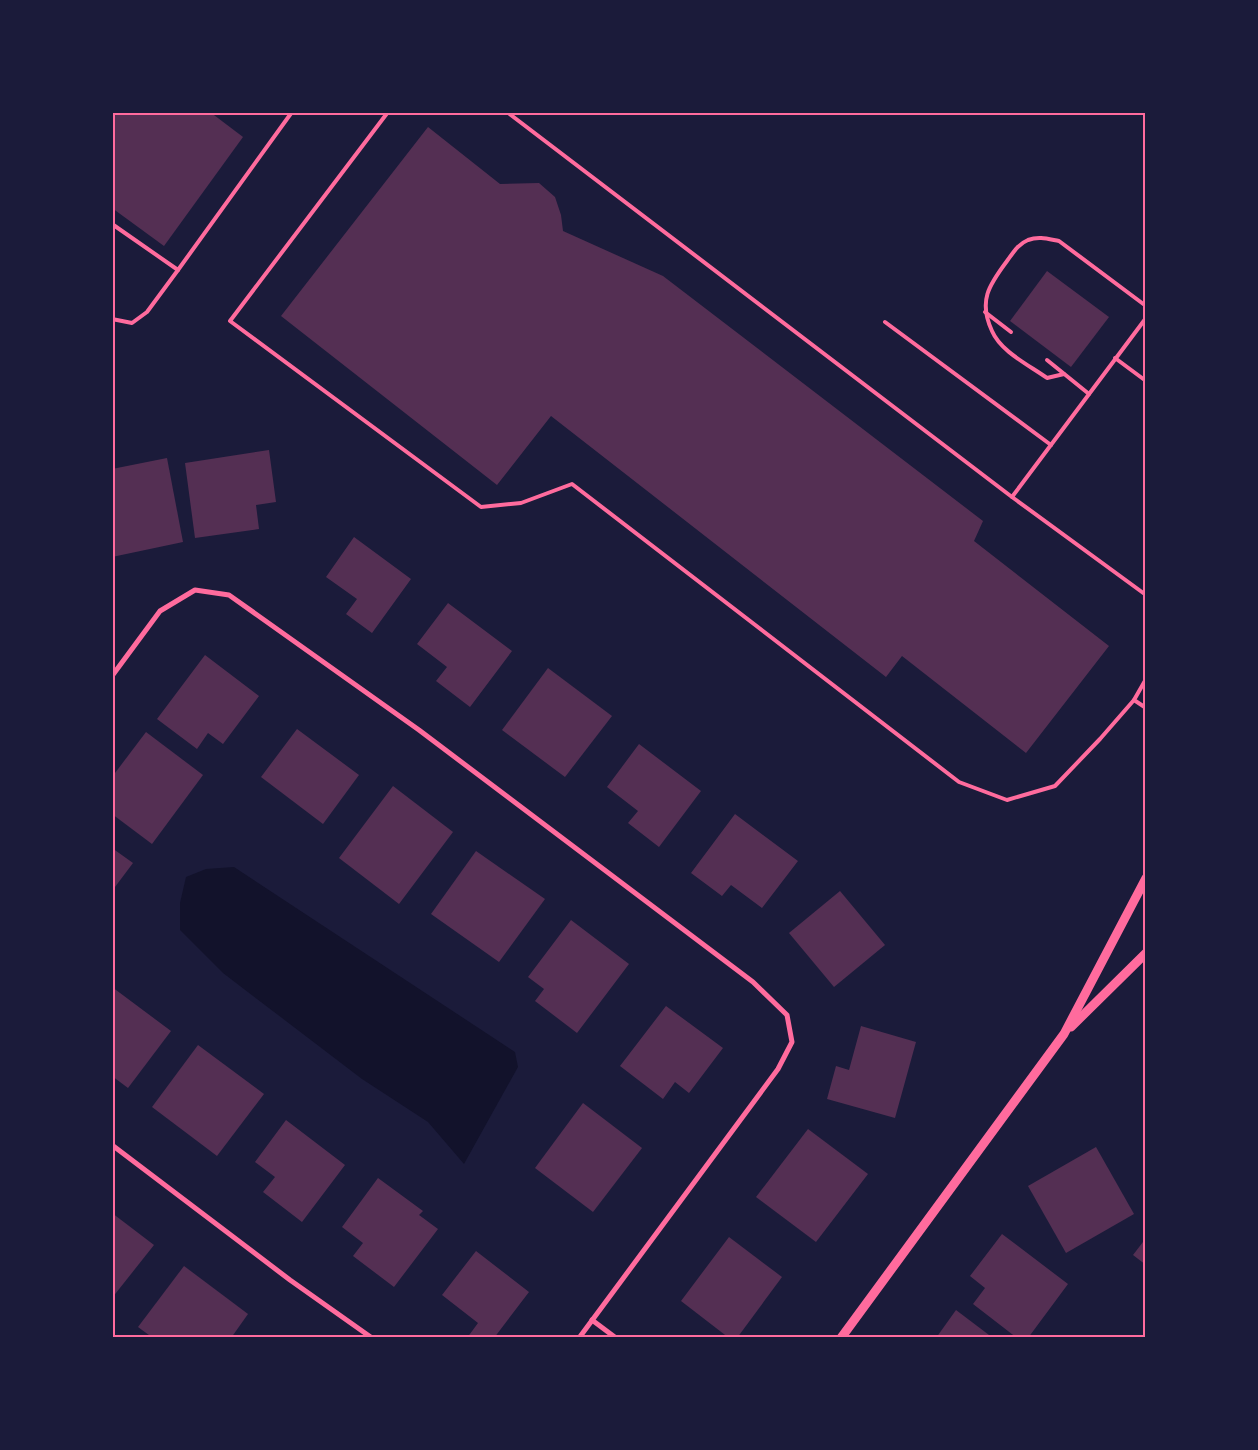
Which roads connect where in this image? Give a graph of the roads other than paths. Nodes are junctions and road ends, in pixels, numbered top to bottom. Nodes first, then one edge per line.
1 (292, 112) edge
2 (388, 112) edge
3 (507, 112) edge
4 (112, 224) edge
5 (178, 270) junction
6 (1146, 306) edge
7 (985, 312) junction
8 (1146, 318) edge
9 (112, 319) edge
10 (885, 322) dead end
11 (1011, 332) dead end
12 (1115, 358) junction
13 (1047, 360) dead end
14 (1064, 374) junction
15 (1146, 381) edge
16 (1089, 394) junction
17 (1051, 445) junction
18 (1012, 496) junction
19 (1146, 595) edge
20 (112, 676) edge
21 (1146, 680) edge
22 (1134, 700) junction
23 (1146, 708) edge
24 (1146, 878) edge
25 (1146, 953) edge
26 (1064, 1034) junction
27 (112, 1146) edge
28 (592, 1320) junction
29 (372, 1338) edge
30 (579, 1338) edge
31 (616, 1338) edge
32 (841, 1338) edge

1 - 5 lane
2 - 22 lane
3 - 18 lane
4 - 5 lane
5 - 9 lane
6 - 7 lane
7 - 11 lane
7 - 14 lane
8 - 12 lane
10 - 17 lane
12 - 15 lane
12 - 16 lane
13 - 14 lane
14 - 16 lane
16 - 17 lane
17 - 18 lane
18 - 19 lane
20 - 28 street
21 - 22 lane
22 - 23 lane
24 - 26 street
25 - 26 street
26 - 32 street
27 - 29 street
28 - 30 street
28 - 31 street

